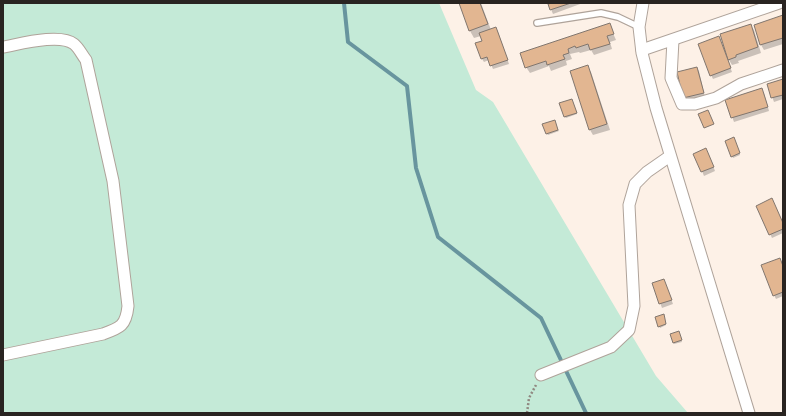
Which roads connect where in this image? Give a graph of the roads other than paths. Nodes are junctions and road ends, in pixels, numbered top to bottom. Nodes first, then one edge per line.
1 (642, 3) edge
2 (779, 3) edge
3 (537, 23) dead end
4 (639, 27) junction
5 (673, 40) junction
6 (3, 47) edge
7 (642, 50) junction
8 (783, 70) edge
9 (670, 156) junction
10 (3, 355) edge
11 (541, 375) road end
12 (749, 413) edge

1 - 4 street
2 - 5 street
3 - 4 lane
4 - 7 street
5 - 7 street
5 - 8 street
6 - 10 street
7 - 9 street
9 - 11 street
9 - 12 street

